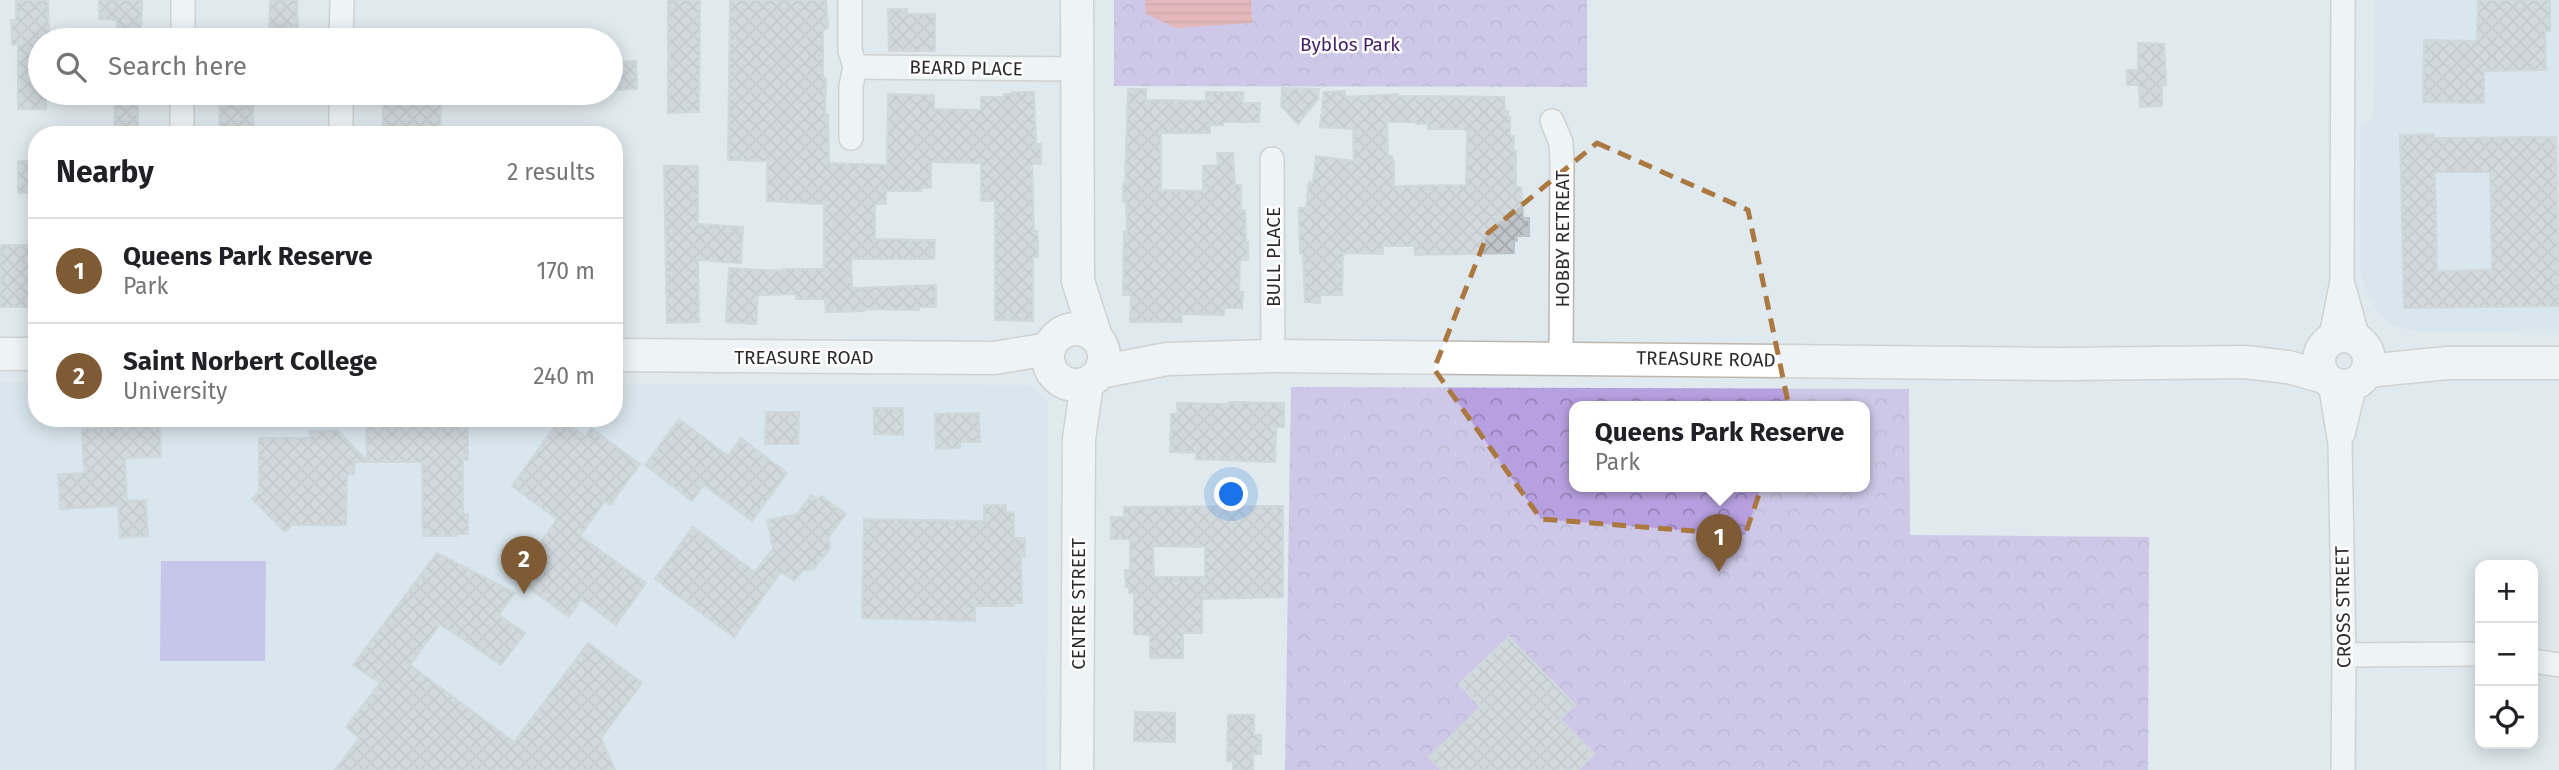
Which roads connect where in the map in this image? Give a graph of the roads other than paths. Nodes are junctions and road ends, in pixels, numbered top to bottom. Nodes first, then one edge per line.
1 (183, 0) edge
2 (342, 0) edge
3 (850, 0) edge
4 (1077, 0) edge
5 (2343, 0) edge
6 (183, 28) edge
7 (341, 28) edge
8 (855, 67) junction
9 (1076, 69) junction
10 (183, 105) edge
11 (341, 105) edge
12 (1552, 121) dead end
13 (182, 126) edge
14 (341, 126) edge
15 (851, 138) dead end
16 (1272, 159) dead end
17 (0, 354) edge
18 (28, 354) edge
19 (623, 355) edge
20 (1273, 356) junction
21 (1561, 358) junction
22 (1077, 359) junction
23 (2344, 361) junction
24 (2559, 363) edge
25 (2475, 654) edge
26 (2344, 655) junction
27 (2538, 662) edge
28 (2559, 665) edge
29 (1077, 770) edge
30 (2343, 770) edge

1 - 6 street
2 - 7 street
3 - 8 street
4 - 9 street, CENTRE STREET
5 - 23 street, CROSS STREET
8 - 9 street, BEARD PLACE
8 - 15 street
9 - 22 street, CENTRE STREET
10 - 13 street
11 - 14 street
12 - 21 street, HOBBY RETREAT
16 - 20 street, BULL PLACE
17 - 18 street
19 - 22 street, TREASURE ROAD
20 - 21 street, TREASURE ROAD
20 - 22 street, TREASURE ROAD
21 - 23 street, TREASURE ROAD
22 - 29 street, CENTRE STREET
23 - 24 street, TREASURE ROAD
23 - 26 street, CROSS STREET
25 - 26 street
26 - 30 street, CROSS STREET
27 - 28 street

